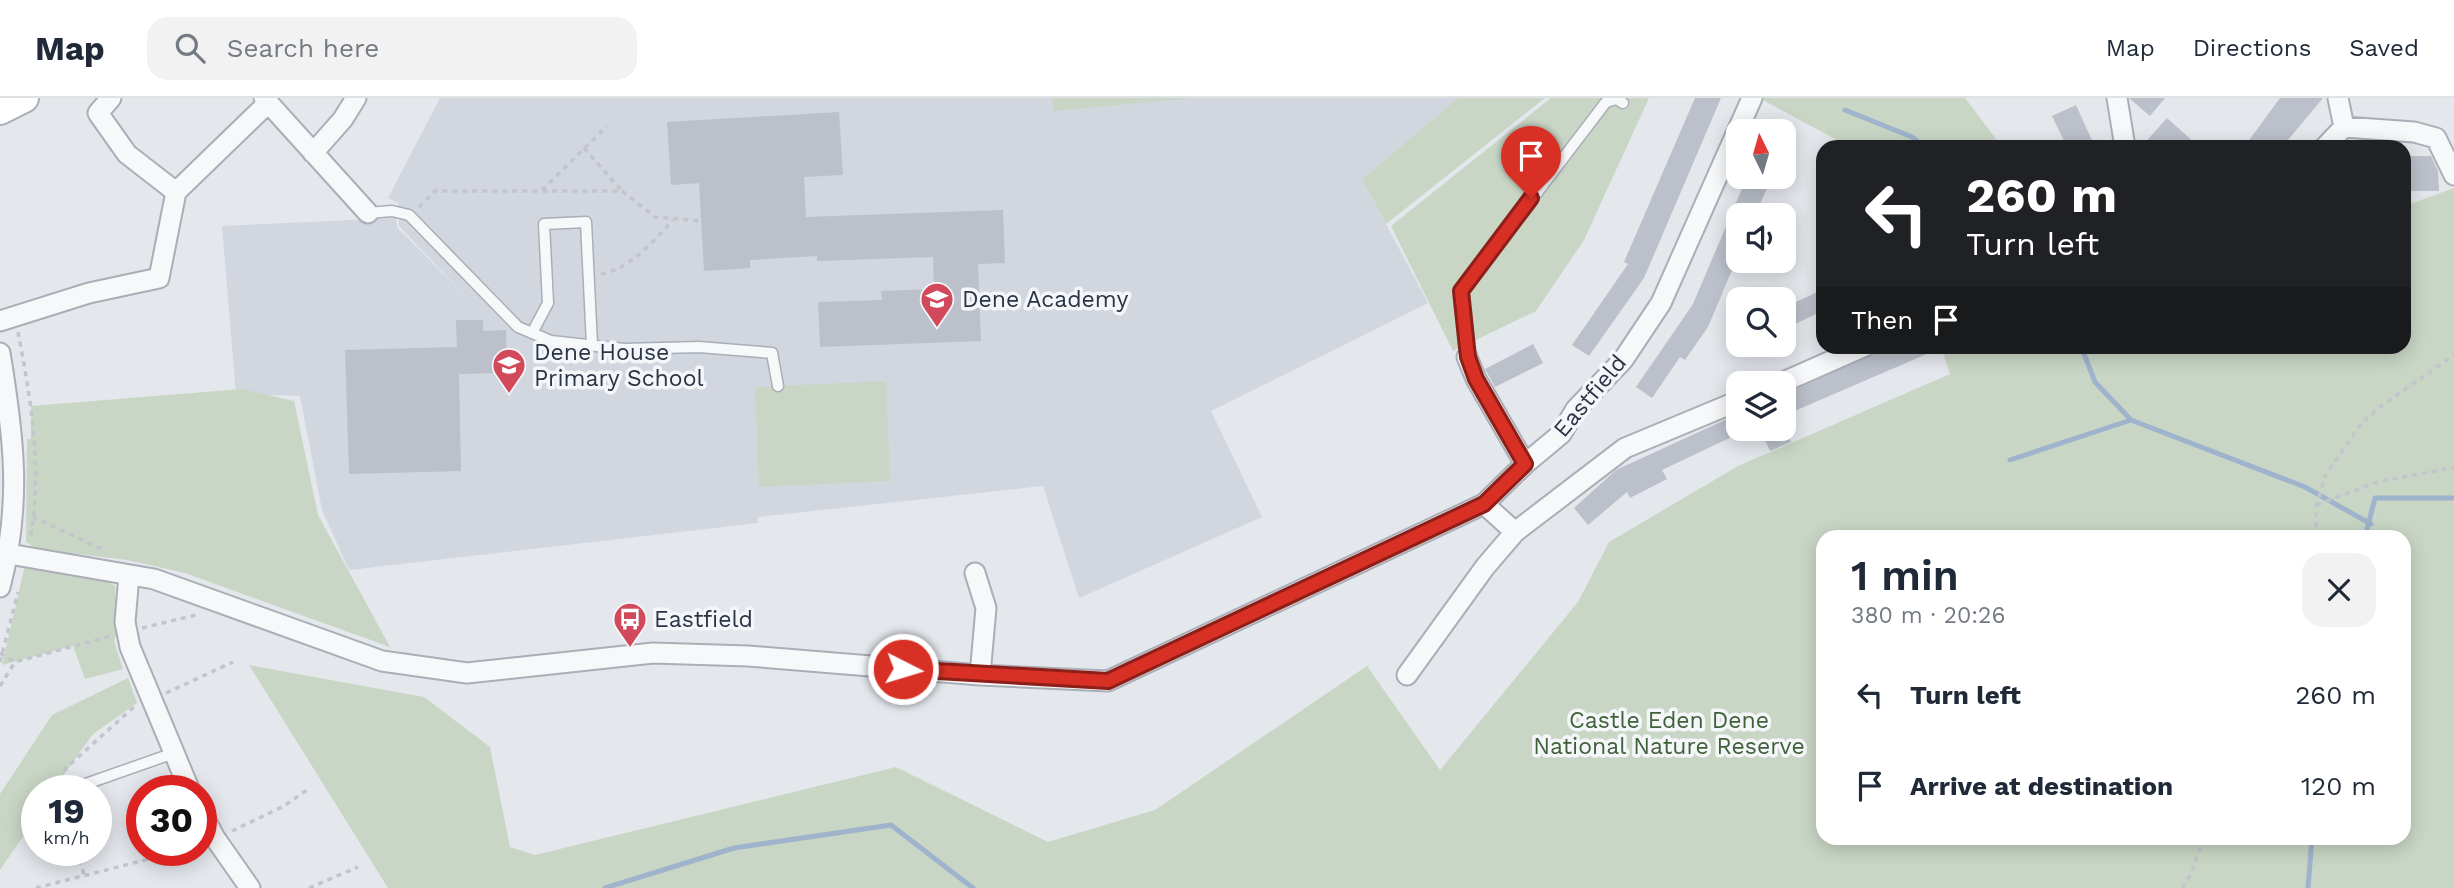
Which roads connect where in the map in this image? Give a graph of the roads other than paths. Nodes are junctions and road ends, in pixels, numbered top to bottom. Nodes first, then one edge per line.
1 (24, 98) edge
2 (111, 98) edge
3 (356, 98) edge
4 (1752, 98) edge
5 (2117, 98) edge
6 (2338, 98) edge
7 (266, 100) edge
8 (1623, 103) dead end
9 (0, 110) edge
10 (2344, 127) junction
11 (2124, 140) edge
12 (2332, 140) edge
13 (313, 153) junction
14 (2454, 175) edge
15 (176, 192) junction
16 (368, 213) joint
17 (0, 321) edge
18 (532, 333) junction
19 (592, 345) junction
20 (0, 353) edge
21 (1847, 354) edge
22 (1468, 357) joint
23 (1796, 376) edge
24 (778, 386) dead end
25 (1726, 406) edge
26 (5, 410) edge
27 (1525, 464) junction
28 (1484, 504) junction
29 (1515, 532) junction
30 (9, 554) junction
31 (975, 573) dead end
32 (129, 575) junction
33 (0, 587) edge
34 (980, 675) junction
35 (1407, 675) dead end
36 (174, 753) junction
37 (112, 775) edge
38 (183, 775) edge
39 (217, 841) edge
40 (250, 888) edge

1 - 9 main road
2 - 15 street
3 - 13 street
4 - 27 street, Eastfield
5 - 11 street
6 - 10 street
7 - 13 street
7 - 15 street
8 - 22 lane
10 - 12 street
10 - 14 street
13 - 16 street
15 - 17 street
16 - 18 lane
18 - 19 lane
18 - 19 lane
19 - 24 lane
20 - 26 street
21 - 23 street
22 - 27 street
25 - 29 street
26 - 30 street
27 - 28 street, Eastfield
28 - 29 street
28 - 34 street, Eastfield
29 - 35 street
30 - 32 street, Eastfield
30 - 33 street
31 - 34 street
32 - 34 street, Eastfield
32 - 36 street
36 - 37 lane
36 - 38 street
39 - 40 street

